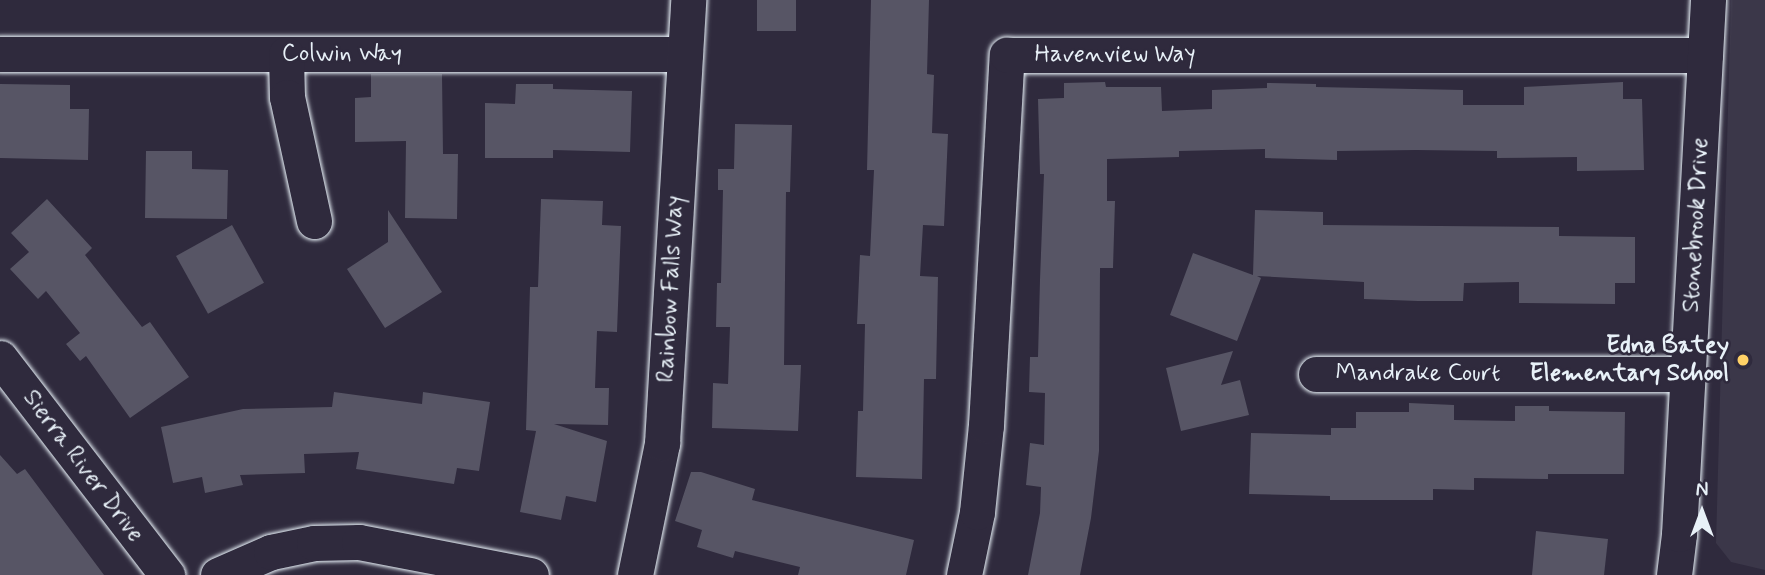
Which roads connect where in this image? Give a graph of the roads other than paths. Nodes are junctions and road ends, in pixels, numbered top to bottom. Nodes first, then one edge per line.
1 (688, 0) edge
2 (1708, 0) edge
3 (0, 54) edge
4 (286, 54) junction
5 (685, 54) junction
6 (1705, 55) junction
7 (314, 221) dead end
8 (1, 361) edge
9 (1316, 374) dead end
10 (1688, 374) junction
11 (167, 575) edge
12 (218, 575) edge
13 (531, 575) edge
14 (635, 575) edge
15 (964, 575) edge
16 (1674, 575) edge

1 - 5 street, Rainbow Falls Way
2 - 6 street, Stonebrook Drive
3 - 4 street, Colwin Way
4 - 5 street, Colwin Way
4 - 7 street
5 - 14 street, Rainbow Falls Way
6 - 10 street, Stonebrook Drive
6 - 15 street, Havenview Way
8 - 11 street, Sierra River Drive
9 - 10 street, Mandrake Court
10 - 16 street, Stonebrook Drive
12 - 13 street

